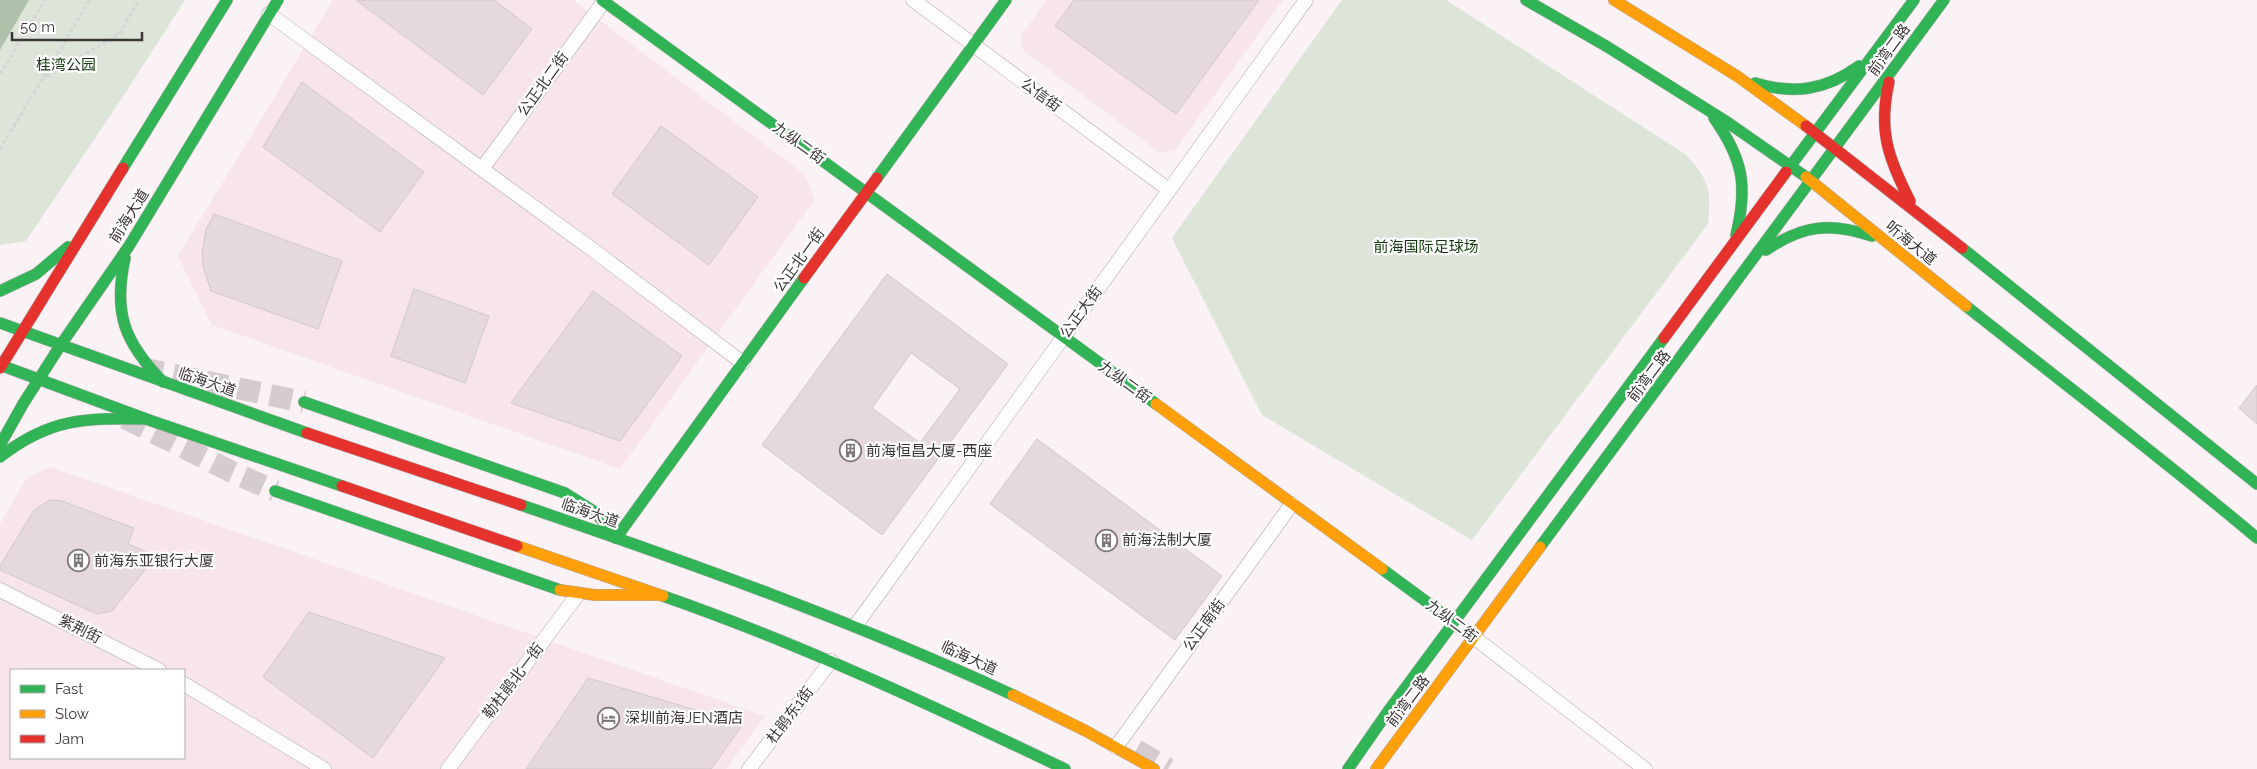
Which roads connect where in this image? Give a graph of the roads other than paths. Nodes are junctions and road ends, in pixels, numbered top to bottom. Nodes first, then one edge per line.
1 (227, 0) edge
2 (278, 0) edge
3 (604, 0) edge
4 (913, 0) edge
5 (1006, 0) edge
6 (1306, 0) edge
7 (1526, 0) edge
8 (1614, 0) edge
9 (1914, 0) edge
10 (1944, 0) edge
11 (269, 14) junction
12 (974, 45) junction
13 (1876, 52) junction
14 (1901, 59) junction
15 (1737, 76) junction
16 (1709, 110) junction
17 (1816, 133) junction
18 (1836, 148) junction
19 (1792, 166) junction
20 (482, 169) junction
21 (1811, 181) junction
22 (1169, 190) junction
23 (866, 192) junction
24 (1915, 209) junction
25 (90, 226) junction
26 (1885, 240) junction
27 (129, 246) junction
28 (1728, 252) junction
29 (1746, 269) junction
30 (0, 291) edge
31 (0, 323) edge
32 (23, 332) junction
33 (1063, 337) junction
34 (60, 346) junction
35 (743, 363) junction
36 (0, 366) edge
37 (38, 379) junction
38 (163, 382) junction
39 (304, 402) tunnel mouth
40 (146, 418) junction
41 (0, 445) edge
42 (0, 457) edge
43 (2257, 484) edge
44 (275, 491) tunnel mouth
45 (1292, 504) junction
46 (616, 538) junction
47 (2257, 538) edge
48 (0, 590) edge
49 (578, 594) junction
50 (657, 595) junction
51 (1454, 622) junction
52 (856, 625) junction
53 (1474, 637) junction
54 (831, 661) junction
55 (157, 669) edge
56 (185, 685) edge
57 (1116, 747) junction
58 (324, 769) edge
59 (448, 769) edge
60 (749, 769) edge
61 (1065, 769) edge
62 (1154, 769) edge
63 (1348, 769) edge
64 (1376, 769) edge
65 (1645, 769) edge

1 - 25 main road, 前海大道
2 - 11 main road, 前海大道
3 - 20 street, 公正北二街
3 - 23 main road, 九纵二街
4 - 12 street, 公信街
5 - 12 main road, 公正北一街
6 - 22 street, 公正大街
7 - 16 main road, 听海大道
8 - 15 main road, 听海大道
9 - 13 main road, 前湾二路
10 - 14 main road, 前湾二路
11 - 20 street
11 - 27 main road, 前海大道
12 - 22 street, 公信街
12 - 23 main road, 公正北一街
13 - 15 main road
13 - 17 main road, 前湾二路
14 - 18 main road, 前湾二路
14 - 24 main road
15 - 17 main road, 听海大道
16 - 19 main road, 听海大道
16 - 28 main road
17 - 18 main road, 听海大道
17 - 19 main road, 前湾二路
18 - 21 main road, 前湾二路
18 - 24 main road, 听海大道
19 - 21 main road, 听海大道
19 - 28 main road, 前湾二路
20 - 35 street
21 - 26 main road, 听海大道
21 - 29 main road, 前湾二路
22 - 33 street, 公正大街
23 - 33 main road, 九纵二街
23 - 35 main road, 公正北一街
24 - 43 main road, 听海大道
25 - 30 main road
25 - 32 main road, 前海大道
26 - 29 main road
26 - 47 main road, 听海大道
27 - 34 main road, 前海大道
27 - 38 main road
28 - 51 main road, 前湾二路
29 - 53 main road, 前湾二路
31 - 32 main road, 临海大道
32 - 34 main road, 临海大道
32 - 36 main road, 前海大道
33 - 45 main road, 九纵二街
33 - 52 street, 公正大街
34 - 37 main road, 前海大道
34 - 38 main road, 临海大道
35 - 46 main road, 公正北一街
36 - 37 main road
37 - 40 main road
37 - 41 main road, 前海大道
38 - 46 main road, 临海大道
39 - 46 main road
40 - 42 main road
40 - 50 main road
44 - 49 main road
45 - 51 main road, 九纵二街
45 - 57 street, 公正南街
46 - 52 main road, 临海大道
48 - 55 street, 紫荆街
49 - 50 main road
49 - 59 street, 勒杜鹃北一街
50 - 54 main road
51 - 53 street, 九纵二街
51 - 63 main road, 前湾二路
52 - 57 main road, 临海大道
53 - 64 main road, 前湾二路
53 - 65 street, 九纵二街
54 - 60 street, 杜鹃东1街
54 - 61 main road
56 - 58 street
57 - 62 main road, 临海大道

